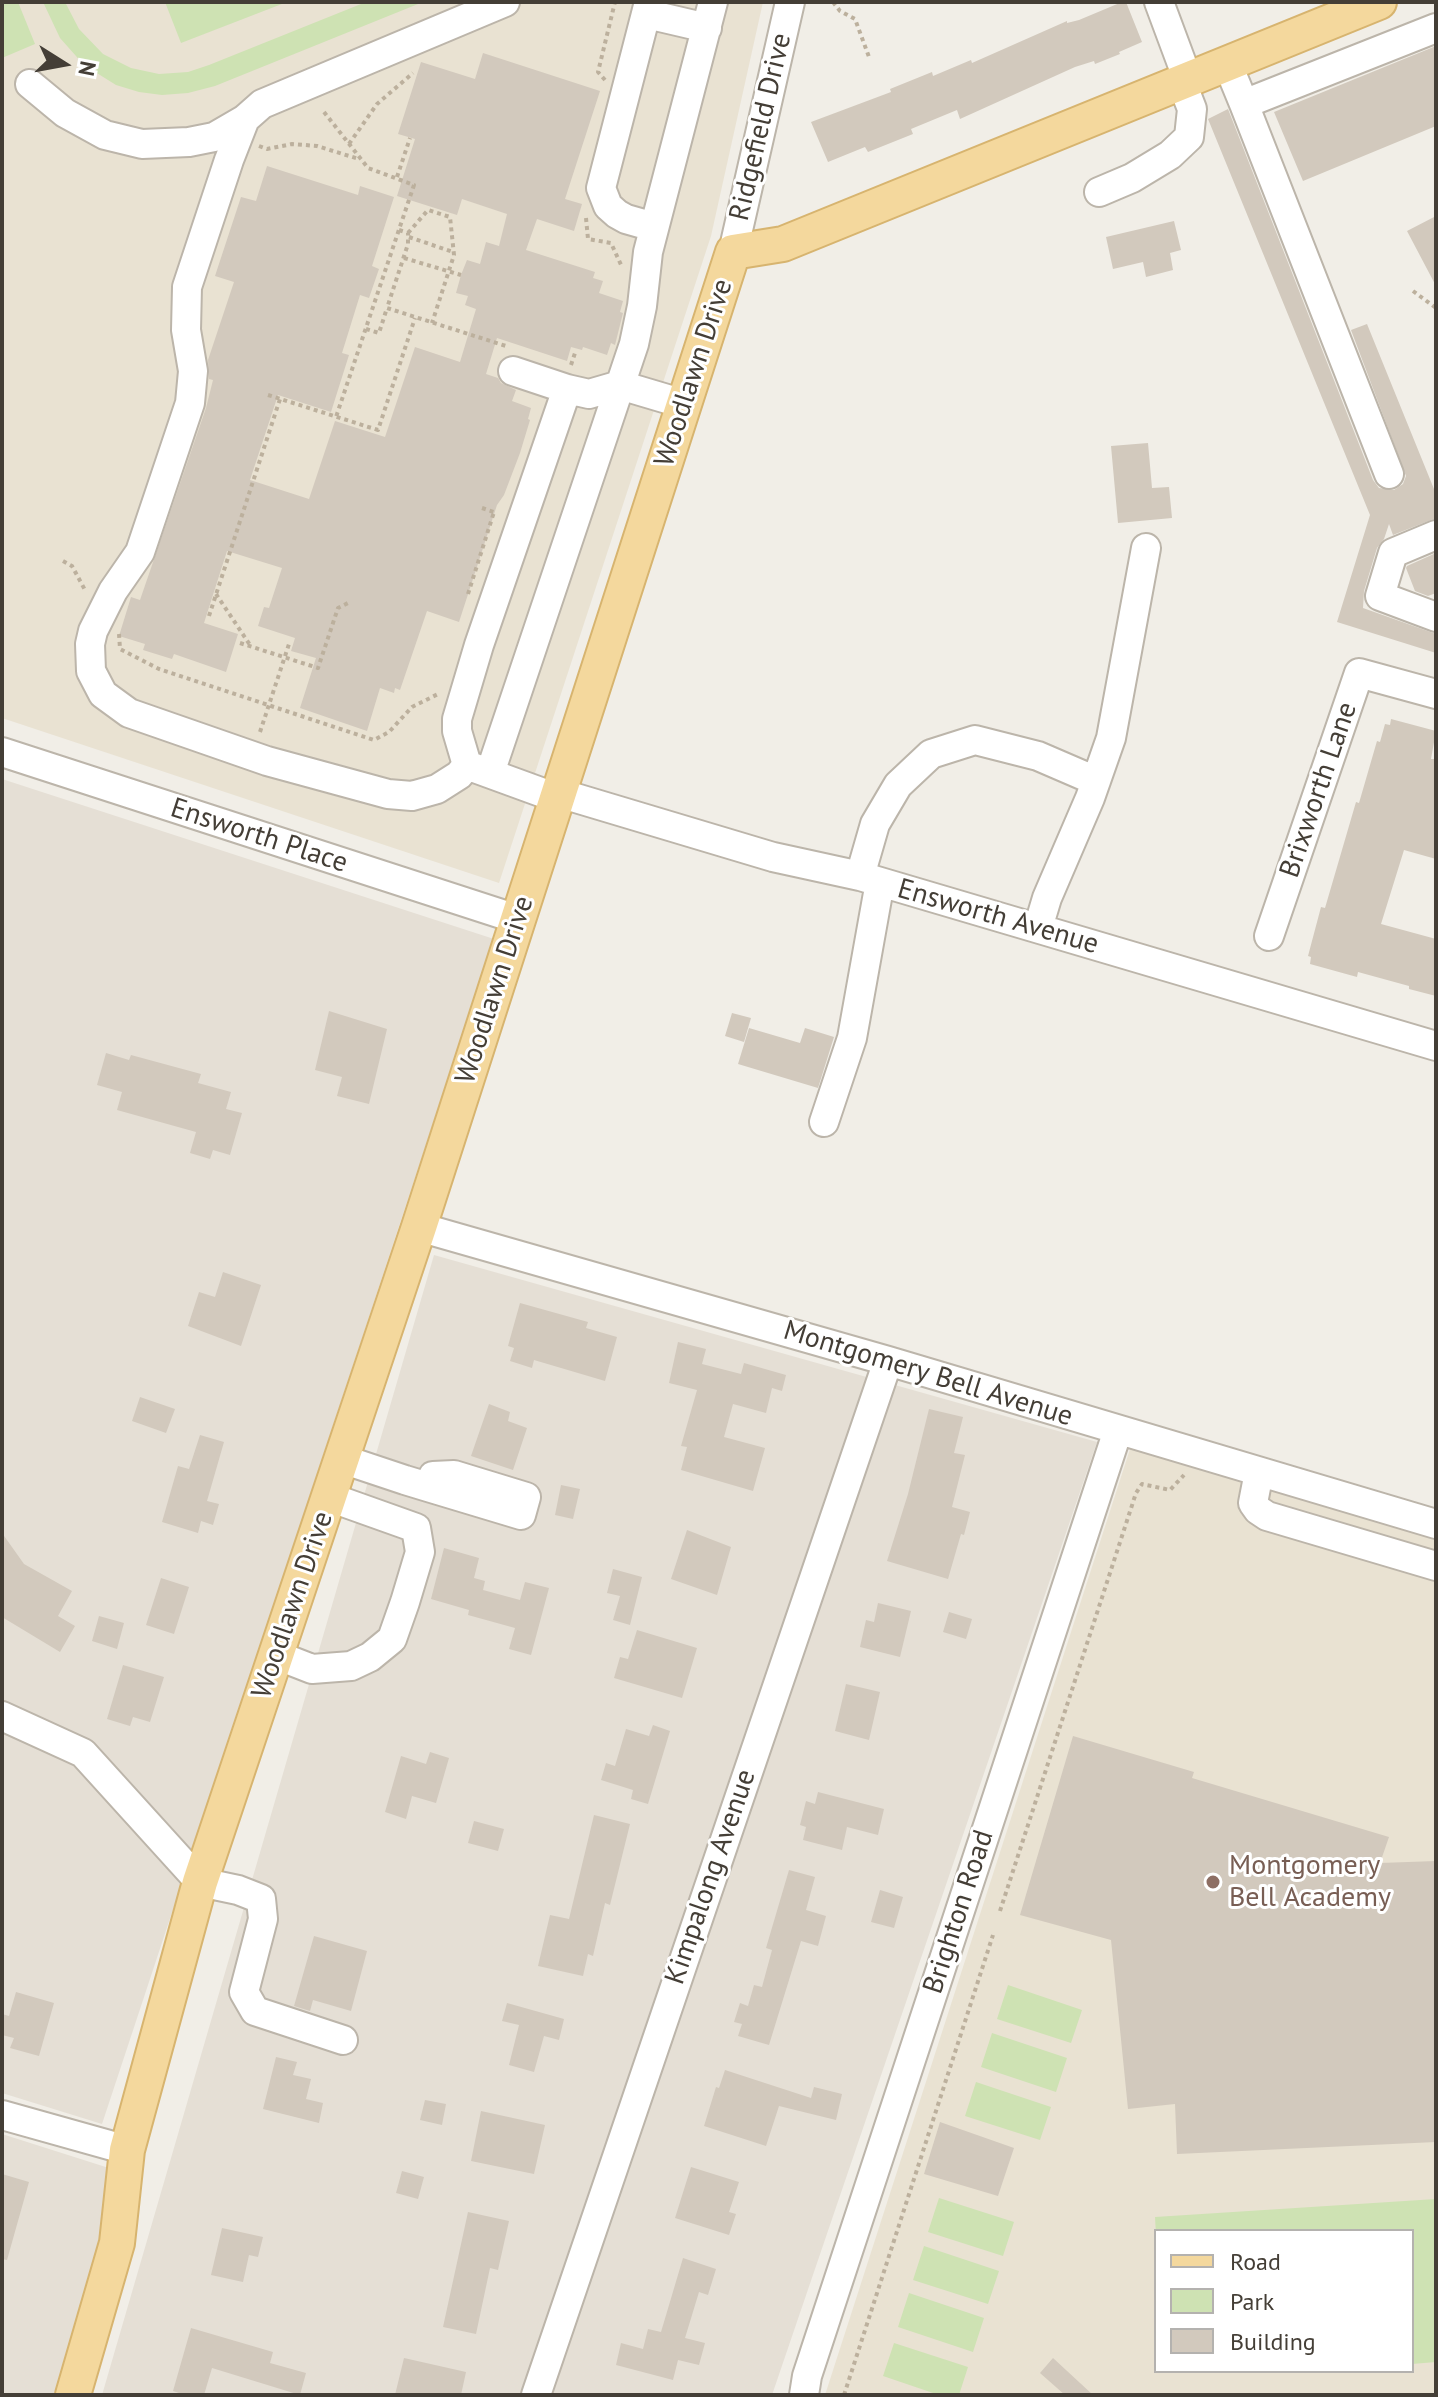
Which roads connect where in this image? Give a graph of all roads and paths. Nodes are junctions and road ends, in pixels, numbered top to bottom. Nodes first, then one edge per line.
1 (505, 2) edge
2 (790, 2) edge
3 (833, 2) edge
4 (1159, 2) edge
5 (1379, 2) edge
6 (1429, 2) edge
7 (648, 8) edge
8 (710, 15) edge
9 (1436, 21) edge
10 (1436, 28) edge
11 (869, 57) dead end
12 (1228, 65) junction
13 (413, 73) dead end
14 (1185, 81) junction
15 (30, 84) dead end
16 (1244, 104) junction
17 (324, 112) dead end
18 (245, 119) junction
19 (410, 138) dead end
20 (349, 144) junction
21 (256, 145) dead end
22 (362, 160) junction
23 (397, 178) junction
24 (1099, 192) dead end
25 (654, 227) junction
26 (399, 230) junction
27 (409, 235) junction
28 (454, 252) junction
29 (733, 252) junction
30 (404, 258) junction
31 (448, 272) junction
32 (461, 275) dead end
33 (379, 287) junction
34 (392, 291) junction
35 (1413, 291) dead end
36 (387, 308) junction
37 (1436, 308) edge
38 (415, 318) junction
39 (432, 323) junction
40 (366, 329) junction
41 (575, 353) dead end
42 (514, 360) joint
43 (570, 380) junction
44 (620, 385) junction
45 (268, 395) dead end
46 (280, 399) junction
47 (684, 404) junction
48 (336, 417) junction
49 (1389, 474) dead end
50 (494, 512) dead end
51 (1436, 535) edge
52 (1146, 548) dead end
53 (63, 561) dead end
54 (216, 594) junction
55 (90, 595) dead end
56 (466, 599) dead end
57 (350, 602) dead end
58 (1431, 612) edge
59 (209, 616) dead end
60 (118, 630) dead end
61 (290, 641) dead end
62 (240, 643) dead end
63 (251, 646) junction
64 (285, 657) junction
65 (440, 683) dead end
66 (1436, 694) edge
67 (269, 705) junction
68 (260, 732) dead end
69 (2, 752) edge
70 (479, 769) junction
71 (1096, 781) junction
72 (558, 796) junction
73 (870, 879) junction
74 (517, 919) junction
75 (1038, 928) junction
76 (1269, 936) dead end
77 (1436, 1046) edge
78 (824, 1122) dead end
79 (419, 1227) junction
80 (888, 1361) junction
81 (1118, 1430) junction
82 (342, 1459) junction
83 (1259, 1472) junction
84 (1186, 1473) dead end
85 (428, 1487) dead end
86 (329, 1497) junction
87 (1436, 1524) edge
88 (1436, 1566) edge
89 (276, 1655) junction
90 (2, 1716) edge
91 (200, 1882) junction
92 (1000, 1911) dead end
93 (993, 1935) dead end
94 (343, 2040) dead end
95 (2, 2115) edge
96 (127, 2150) junction
97 (73, 2395) edge
98 (536, 2395) edge
99 (804, 2395) edge
100 (844, 2395) edge

1 - 18 street
2 - 29 street, Ridgefield Drive
3 - 11 path
4 - 14 street
5 - 12 main road, Woodlawn Drive
6 - 9 street
7 - 8 street
7 - 25 street
8 - 25 street
10 - 16 street
12 - 14 main road, Woodlawn Drive
12 - 16 street
13 - 20 path
14 - 24 street
14 - 29 main road, Woodlawn Drive
15 - 18 street
16 - 49 street
17 - 20 path
18 - 70 street
19 - 23 path
20 - 22 path
21 - 22 path
22 - 23 path
23 - 26 path
25 - 44 street
26 - 27 path
26 - 33 path
27 - 28 path
27 - 28 path
27 - 30 path
28 - 31 path
29 - 47 main road, Woodlawn Drive
30 - 31 path
30 - 34 path
31 - 32 path
31 - 39 path
33 - 34 path
33 - 40 path
34 - 36 path
35 - 37 path
36 - 38 path
36 - 40 path
38 - 39 path
38 - 48 path
39 - 42 path
40 - 48 path
41 - 43 path
42 - 43 street
43 - 44 street
43 - 70 street
44 - 47 street
44 - 70 street
45 - 46 path
46 - 48 path
46 - 54 path
47 - 72 main road, Woodlawn Drive
50 - 56 path
51 - 58 street
52 - 71 street
53 - 55 path
54 - 59 path
54 - 63 path
57 - 64 path
60 - 67 path
61 - 64 path
62 - 63 path
63 - 64 path
64 - 67 path
65 - 67 path
66 - 76 street, Brixworth Lane
67 - 68 path
69 - 74 street, Ensworth Place
70 - 72 street, Ensworth Avenue
71 - 73 street
71 - 75 street
72 - 73 street, Ensworth Avenue
72 - 74 main road, Woodlawn Drive
73 - 75 street, Ensworth Avenue
73 - 78 street
74 - 79 main road, Woodlawn Drive
75 - 77 street, Ensworth Avenue
79 - 80 street, Montgomery Bell Avenue
79 - 82 main road, Woodlawn Drive
80 - 81 street, Montgomery Bell Avenue
80 - 98 street, Kimpalong Avenue
81 - 83 street, Montgomery Bell Avenue
81 - 99 street, Brighton Road
82 - 85 street
82 - 86 main road, Woodlawn Drive
83 - 87 street, Montgomery Bell Avenue
83 - 88 street
84 - 92 path
86 - 89 main road, Woodlawn Drive
86 - 89 street
89 - 91 main road, Woodlawn Drive
90 - 91 street
91 - 94 street
91 - 96 main road, Woodlawn Drive
93 - 100 path
95 - 96 street
96 - 97 main road, Woodlawn Drive

